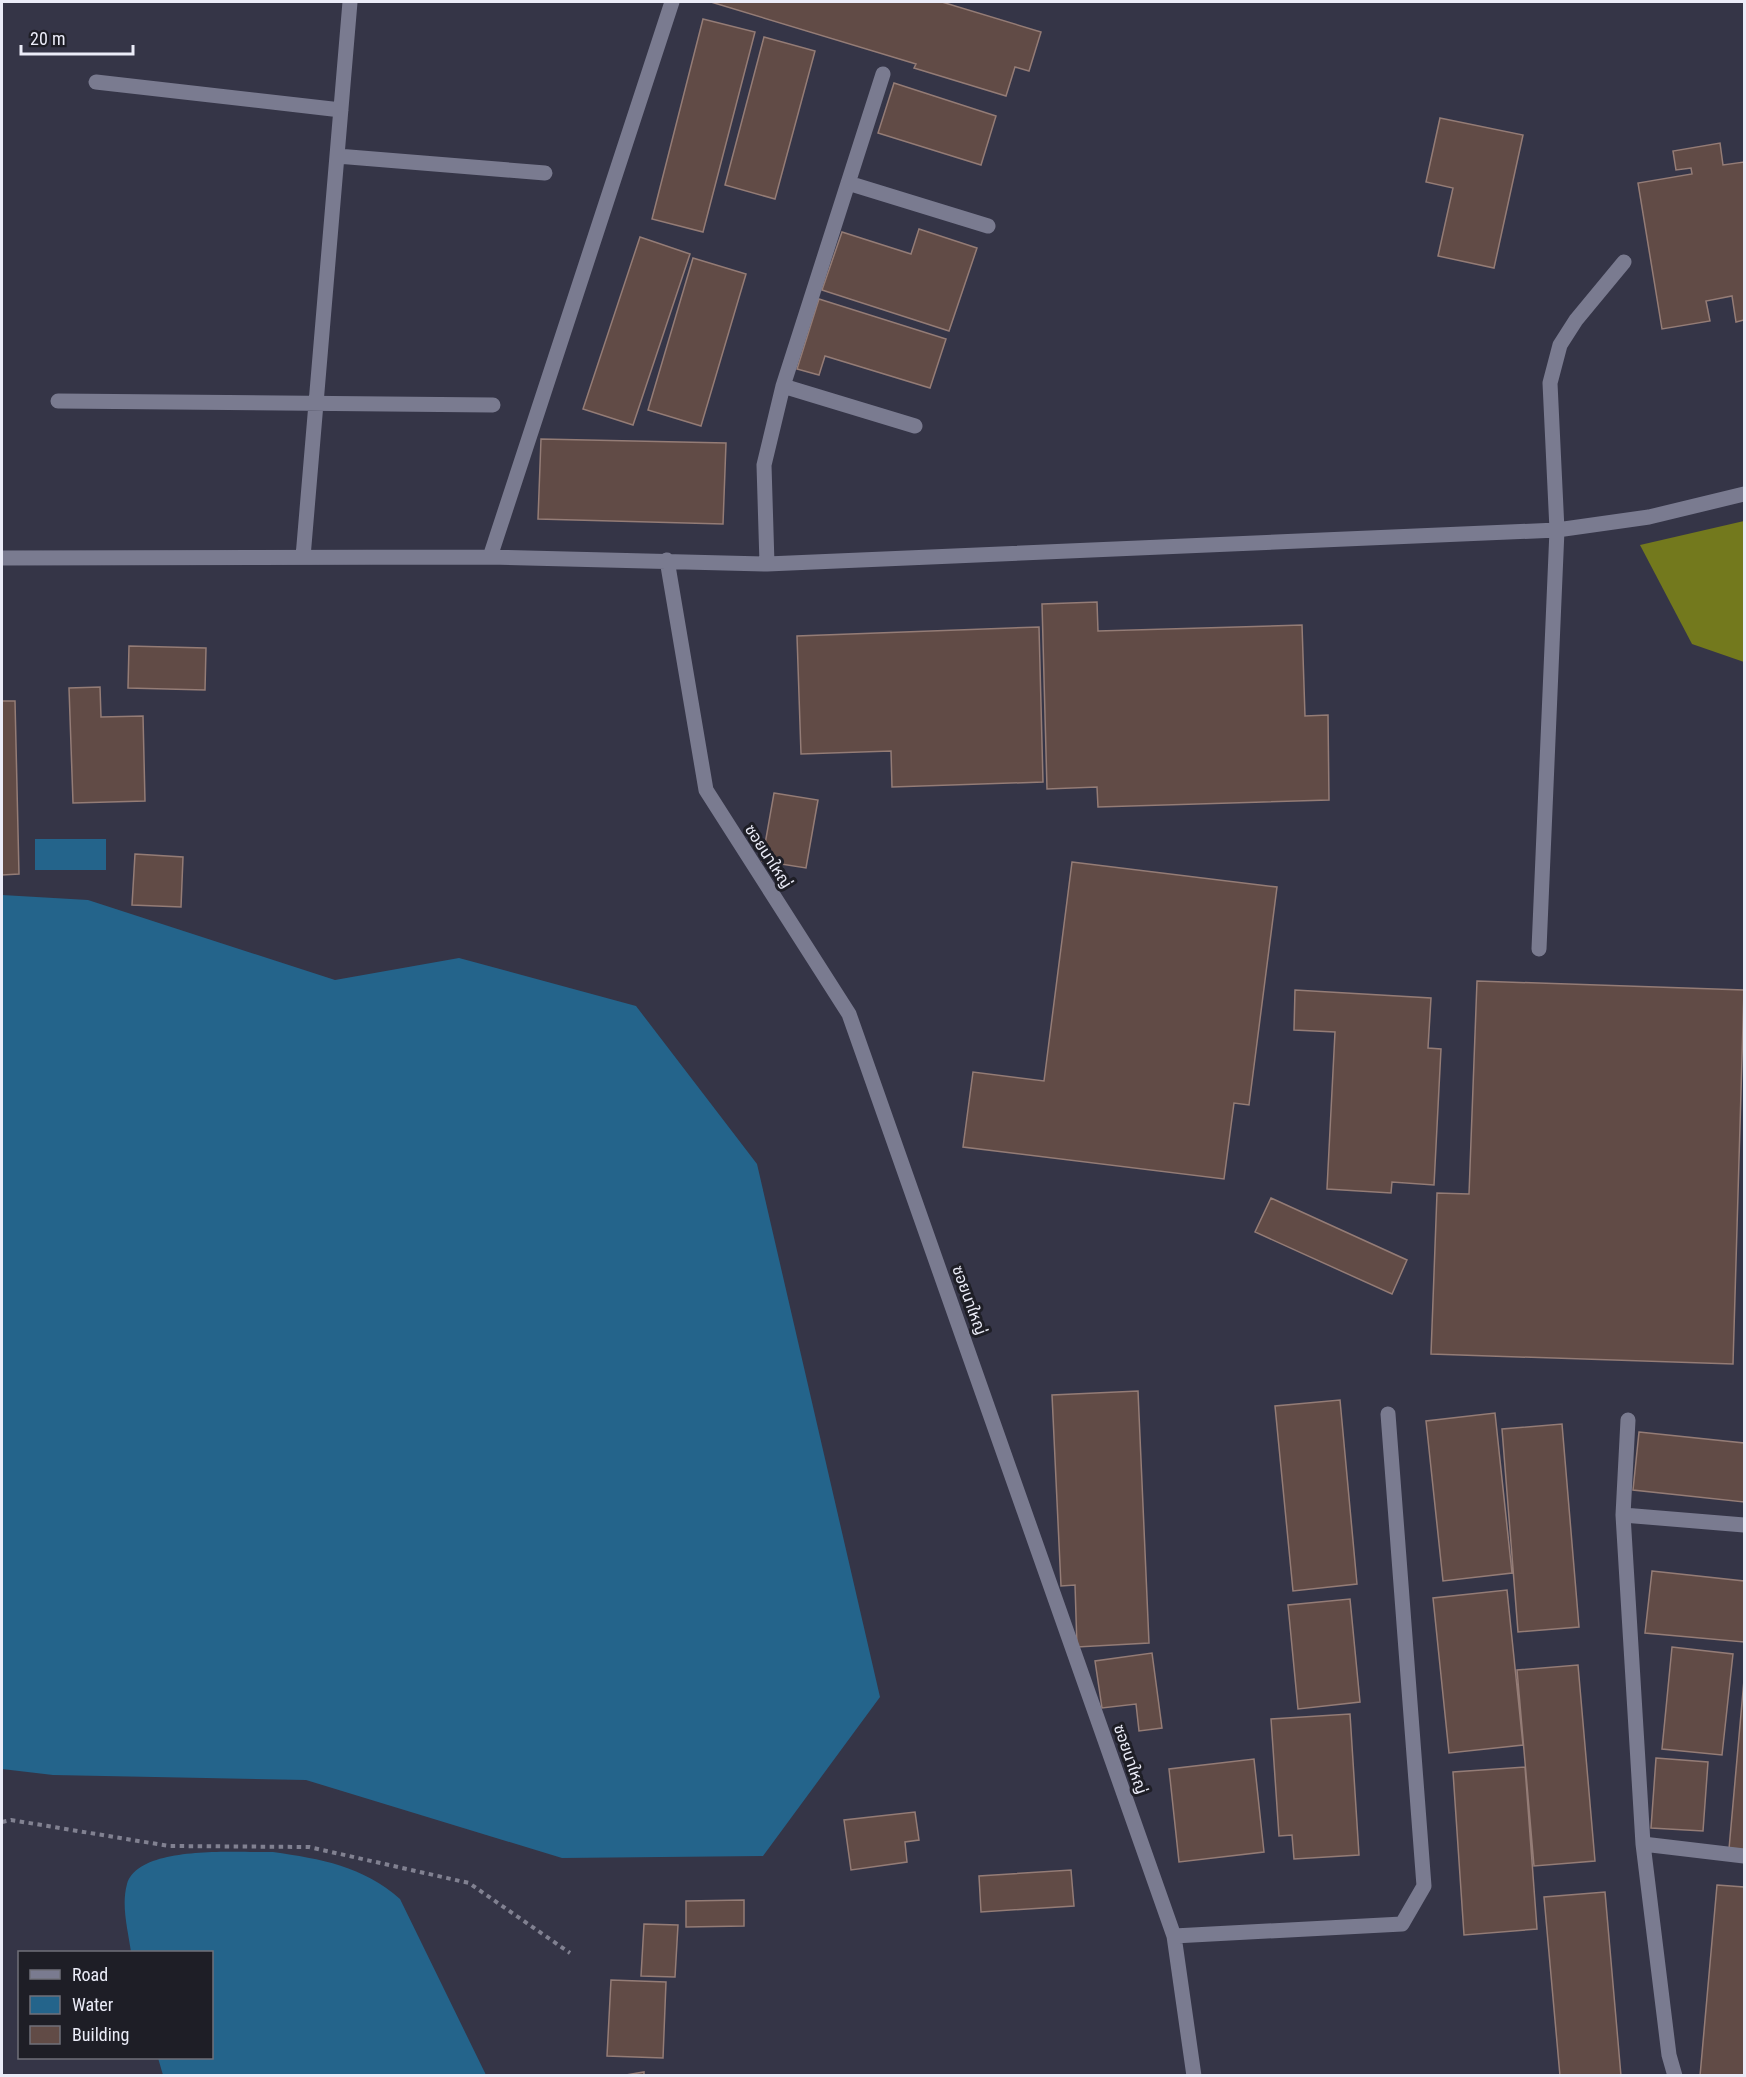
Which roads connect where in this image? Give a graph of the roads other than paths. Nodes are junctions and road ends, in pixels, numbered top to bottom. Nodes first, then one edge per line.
1 (350, 2) edge
2 (672, 2) edge
3 (883, 74) dead end
4 (96, 82) dead end
5 (341, 110) junction
6 (337, 156) junction
7 (544, 173) dead end
8 (848, 183) junction
9 (988, 226) dead end
10 (1624, 262) dead end
11 (783, 386) junction
12 (58, 401) dead end
13 (316, 405) junction
14 (493, 405) dead end
15 (915, 426) dead end
16 (1744, 494) edge
17 (1557, 530) junction
18 (490, 556) junction
19 (303, 557) junction
20 (2, 558) edge
21 (667, 560) junction
22 (767, 564) junction
23 (1539, 949) dead end
24 (1388, 1414) dead end
25 (1629, 1420) dead end
26 (1623, 1515) junction
27 (1744, 1525) edge
28 (1642, 1844) junction
29 (1744, 1856) edge
30 (1173, 1936) junction
31 (1194, 2076) edge
32 (1675, 2076) edge

1 - 5 street
2 - 18 street
3 - 8 street
4 - 5 street
5 - 6 street
6 - 7 street
6 - 13 street
8 - 9 street
8 - 11 street
10 - 17 street
11 - 15 street
11 - 22 street
12 - 13 street
13 - 14 street
13 - 19 street
16 - 17 street
17 - 22 street
17 - 23 street
18 - 19 street
18 - 21 street
19 - 20 street
21 - 22 street
21 - 30 street, ซอยนาใหญ่
24 - 30 street
25 - 26 street
26 - 27 street
26 - 28 street
28 - 29 street
28 - 32 street
30 - 31 street, ซอยนาใหญ่

